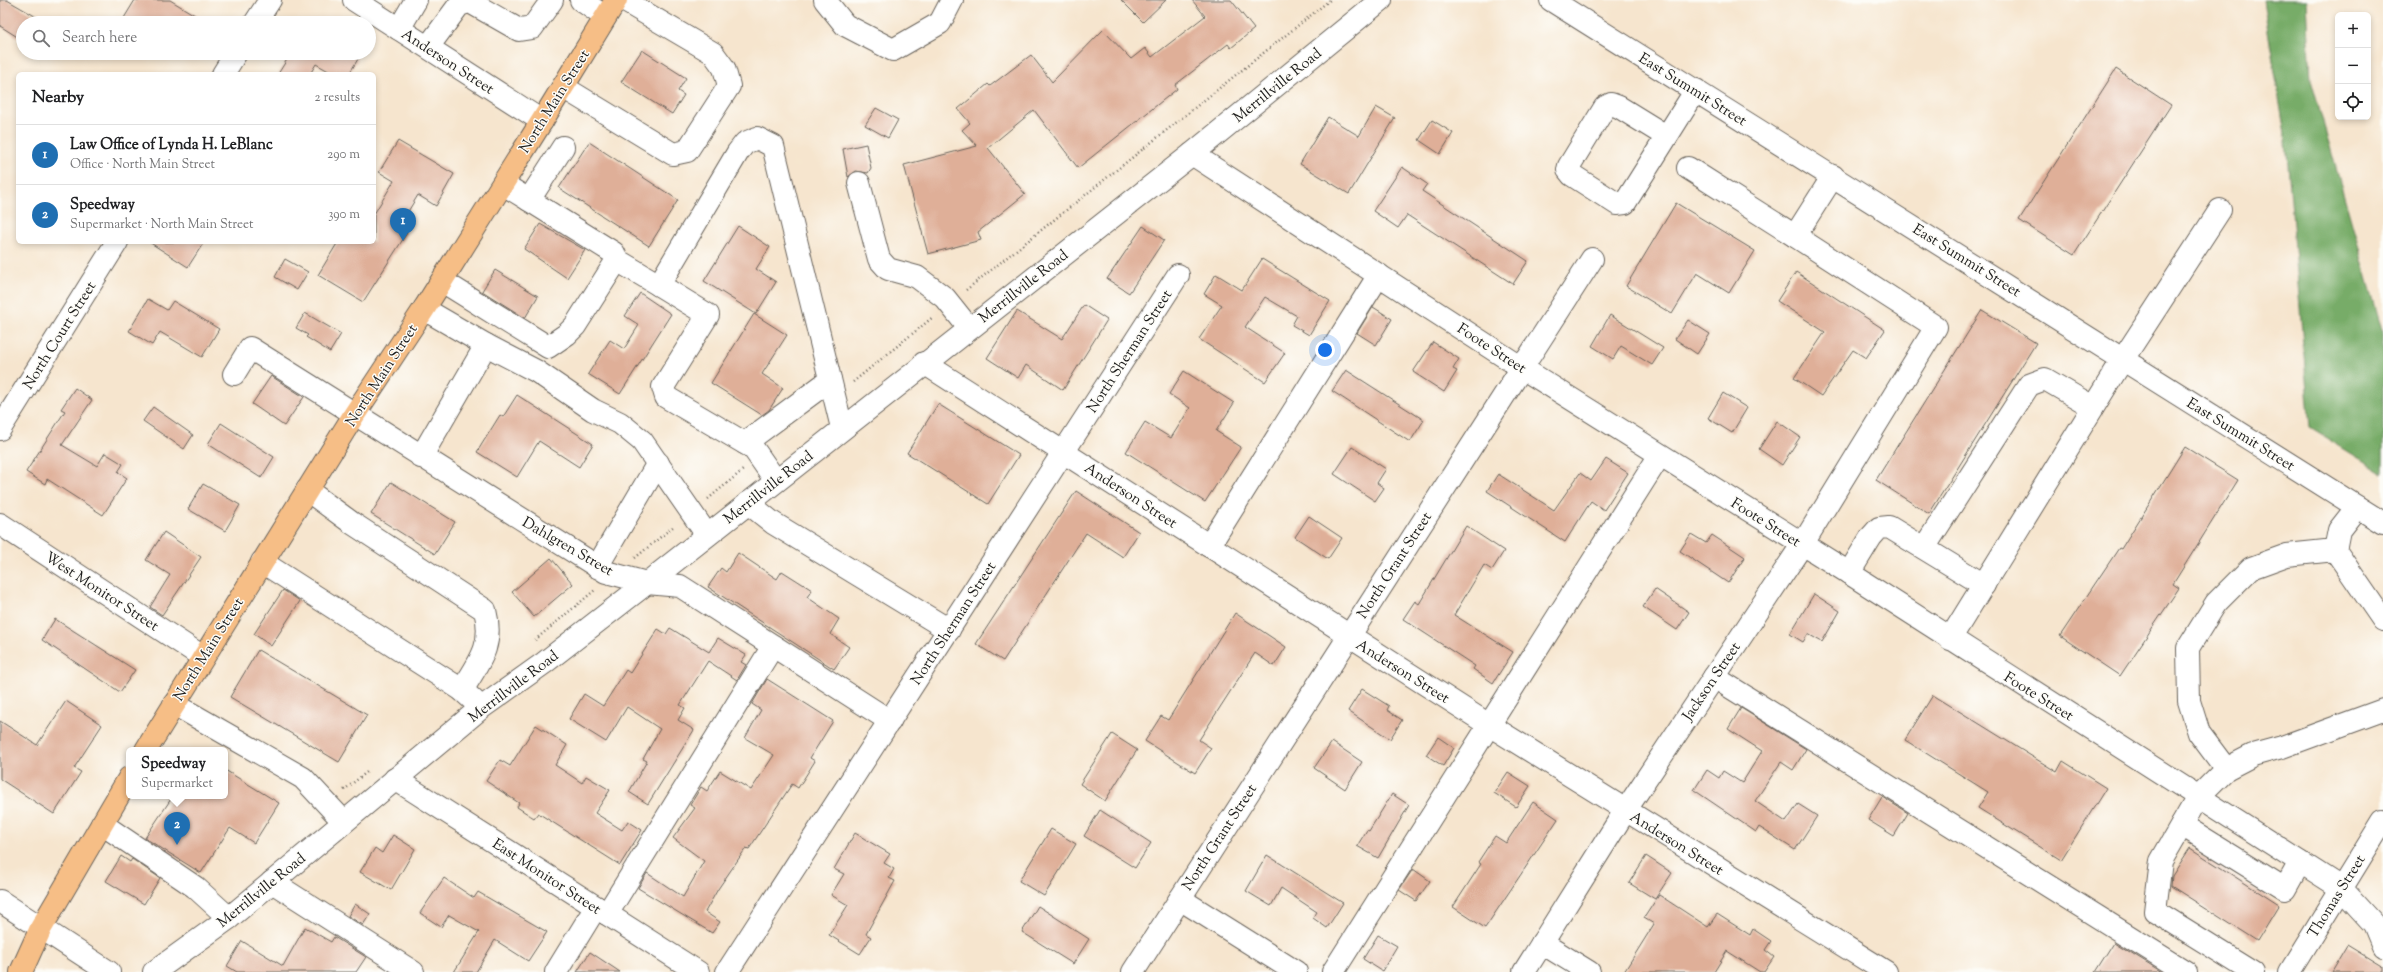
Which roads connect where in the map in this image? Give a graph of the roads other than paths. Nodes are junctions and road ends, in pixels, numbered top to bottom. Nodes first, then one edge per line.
1 (270, 0) edge
2 (354, 0) edge
3 (416, 0) edge
4 (552, 0) edge
5 (581, 0) edge
6 (623, 0) edge
7 (825, 0) edge
8 (952, 0) edge
9 (1381, 0) edge
10 (1551, 0) edge
11 (611, 9) edge
12 (260, 16) edge
13 (399, 29) junction
14 (428, 47) junction
15 (232, 60) edge
16 (224, 72) edge
17 (563, 87) junction
18 (1696, 90) junction
19 (542, 121) junction
20 (1666, 136) junction
21 (563, 147) dead end
22 (1192, 154) junction
23 (1688, 168) dead end
24 (1833, 176) junction
25 (859, 183) dead end
26 (503, 184) junction
27 (529, 200) junction
28 (2220, 210) dead end
29 (1795, 236) junction
30 (116, 244) edge
31 (1592, 259) dead end
32 (617, 260) junction
33 (1178, 275) dead end
34 (1379, 275) junction
35 (442, 281) junction
36 (660, 285) junction
37 (424, 309) junction
38 (969, 328) junction
39 (486, 345) junction
40 (2123, 359) junction
41 (924, 363) junction
42 (1522, 368) junction
43 (234, 374) dead end
44 (832, 388) junction
45 (2093, 407) junction
46 (354, 415) junction
47 (842, 428) junction
48 (0, 429) edge
49 (752, 450) junction
50 (1064, 452) junction
51 (1660, 455) junction
52 (421, 457) junction
53 (658, 463) junction
54 (776, 480) junction
55 (308, 490) junction
56 (748, 503) junction
57 (2357, 507) junction
58 (2383, 523) edge
59 (0, 524) edge
60 (707, 535) junction
61 (1802, 545) junction
62 (1209, 546) junction
63 (1924, 548) junction
64 (2335, 550) junction
65 (262, 562) junction
66 (606, 571) junction
67 (1849, 573) junction
68 (647, 583) junction
69 (1984, 585) junction
70 (2383, 620) edge
71 (949, 630) junction
72 (1348, 636) junction
73 (1950, 640) junction
74 (773, 646) junction
75 (203, 657) junction
76 (1714, 677) junction
77 (462, 690) junction
78 (174, 704) junction
79 (481, 708) junction
80 (2383, 710) edge
81 (890, 721) junction
82 (1489, 725) junction
83 (148, 747) edge
84 (2226, 769) junction
85 (395, 779) junction
86 (126, 783) edge
87 (2198, 797) junction
88 (1625, 811) junction
89 (2383, 821) edge
90 (344, 822) junction
91 (102, 824) junction
92 (2182, 825) junction
93 (2300, 862) junction
94 (272, 882) junction
95 (2341, 888) junction
96 (1180, 899) junction
97 (0, 901) edge
98 (601, 911) junction
99 (229, 918) junction
100 (41, 928) junction
101 (1542, 943) junction
102 (2383, 946) edge
103 (21, 972) edge
104 (110, 972) edge
105 (154, 972) edge
106 (413, 972) edge
107 (556, 972) edge
108 (698, 972) edge
109 (727, 972) edge
110 (1133, 972) edge
111 (1296, 972) edge
112 (1333, 972) edge
113 (1524, 972) edge
114 (1589, 972) edge
115 (1886, 972) edge
116 (2186, 972) edge
117 (2253, 972) edge
118 (2290, 972) edge

1 - 12 street
2 - 13 street, Anderson Street
3 - 13 street
4 - 14 street
5 - 11 street
6 - 17 street
7 - 8 street
9 - 22 street, Merrillville Road
10 - 18 street, East Summit Street
11 - 17 main road, North Main Street
13 - 14 street, Anderson Street
14 - 19 street, Anderson Street
15 - 16 street
17 - 19 main road, North Main Street
18 - 20 street
18 - 24 street, East Summit Street
19 - 26 main road, North Main Street
20 - 20 street
21 - 27 street
22 - 34 street, Foote Street
22 - 38 street, Merrillville Road
23 - 29 street
24 - 29 street
24 - 40 street, East Summit Street
25 - 38 street
26 - 27 street
26 - 35 main road, North Main Street
27 - 32 street
28 - 40 street
29 - 61 street, Jackson Street
30 - 48 street, North Court Street
31 - 42 street, North Grant Street
32 - 35 street
32 - 36 street
33 - 50 street, North Sherman Street
34 - 42 street, Foote Street
34 - 62 street
35 - 37 main road, North Main Street
36 - 44 street
36 - 49 street
37 - 39 street
37 - 46 main road, North Main Street
38 - 41 street, Merrillville Road
39 - 52 street
39 - 53 street
40 - 45 street
40 - 57 street, East Summit Street
41 - 47 street, Merrillville Road
41 - 50 street, Anderson Street
42 - 51 street, Foote Street
42 - 72 street, North Grant Street
43 - 46 street, Dahlgren Street
44 - 47 street
44 - 49 street
45 - 63 street
45 - 69 street
46 - 52 street, Dahlgren Street
46 - 55 main road, North Main Street
47 - 54 street, Merrillville Road
49 - 54 street
50 - 62 street, Anderson Street
50 - 71 street, North Sherman Street
51 - 61 street, Foote Street
51 - 82 street
52 - 66 street, Dahlgren Street
53 - 60 street
53 - 66 street
54 - 56 street, Merrillville Road
55 - 65 main road, North Main Street
55 - 77 street
56 - 60 street, Merrillville Road
56 - 71 street
57 - 58 street, East Summit Street
57 - 64 street
59 - 75 street, West Monitor Street
60 - 68 street, Merrillville Road
61 - 67 street, Foote Street
61 - 76 street, Jackson Street
62 - 72 street, Anderson Street
63 - 67 street
63 - 69 street
64 - 70 street
64 - 84 street
65 - 75 main road, North Main Street
65 - 77 street
66 - 68 street, Dahlgren Street
67 - 73 street, Foote Street
68 - 74 street, Dahlgren Street
68 - 79 street, Merrillville Road
69 - 73 street
71 - 81 street, North Sherman Street
72 - 82 street, Anderson Street
72 - 96 street, North Grant Street
73 - 87 street, Foote Street
74 - 81 street, Dahlgren Street
74 - 98 street
75 - 78 main road, North Main Street
76 - 88 street, Jackson Street
76 - 116 street
77 - 79 street
78 - 83 main road, North Main Street
78 - 90 street
79 - 85 street, Merrillville Road
80 - 84 street
81 - 109 street, North Sherman Street
82 - 88 street, Anderson Street
82 - 112 street
84 - 87 street
85 - 90 street, Merrillville Road
85 - 98 street, East Monitor Street
86 - 91 main road
87 - 92 street
87 - 93 street, Foote Street
88 - 101 street, Jackson Street
88 - 115 street, Anderson Street
89 - 95 street, Thomas Street
90 - 94 street, Merrillville Road
91 - 99 street
91 - 100 main road
92 - 93 street
92 - 117 street
93 - 95 street, Foote Street
94 - 99 street, Merrillville Road
94 - 106 street
95 - 102 street, Foote Street
95 - 118 street, Thomas Street
96 - 110 street, North Grant Street
96 - 111 street
97 - 100 street
98 - 107 street
98 - 108 street, East Monitor Street
99 - 105 street, Merrillville Road
100 - 103 main road
100 - 104 street
101 - 113 street, Jackson Street
101 - 114 street

